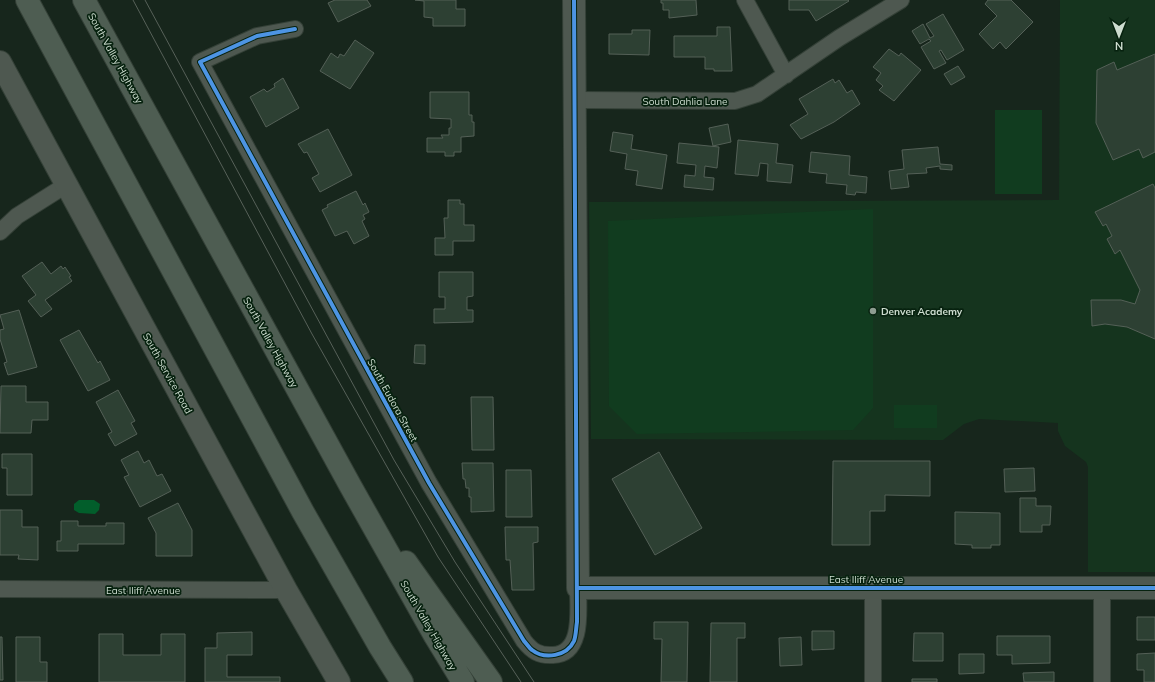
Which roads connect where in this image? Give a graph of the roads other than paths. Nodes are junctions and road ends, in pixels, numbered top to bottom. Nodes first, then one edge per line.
1 (26, 0) edge
2 (84, 0) edge
3 (574, 0) edge
4 (745, 0) edge
5 (902, 0) edge
6 (295, 29) dead end
7 (0, 62) edge
8 (786, 74) junction
9 (576, 100) junction
10 (66, 185) junction
11 (0, 232) edge
12 (351, 487) junction
13 (873, 587) junction
14 (578, 588) junction
15 (1102, 588) junction
16 (1155, 588) edge
17 (0, 589) edge
18 (286, 590) junction
19 (380, 647) junction
20 (339, 682) edge
21 (398, 682) edge
22 (402, 682) edge
23 (463, 682) edge
24 (491, 682) edge
25 (873, 682) edge
26 (1102, 682) edge

1 - 19 highway
2 - 12 highway, South Valley Highway
3 - 9 street
4 - 8 street
5 - 8 street, South Dahlia Lane
6 - 14 street, South Eudora Street
7 - 10 street, South Service Road
8 - 9 street, South Dahlia Lane
9 - 14 street
10 - 11 street
10 - 18 street, South Service Road
12 - 23 highway, South Valley Highway
12 - 24 highway
13 - 14 street, East Iliff Avenue
13 - 15 street, East Iliff Avenue
13 - 25 street
15 - 16 street, East Iliff Avenue
15 - 26 street
17 - 18 street, East Iliff Avenue
18 - 20 street, South Service Road
19 - 21 highway
19 - 22 highway

